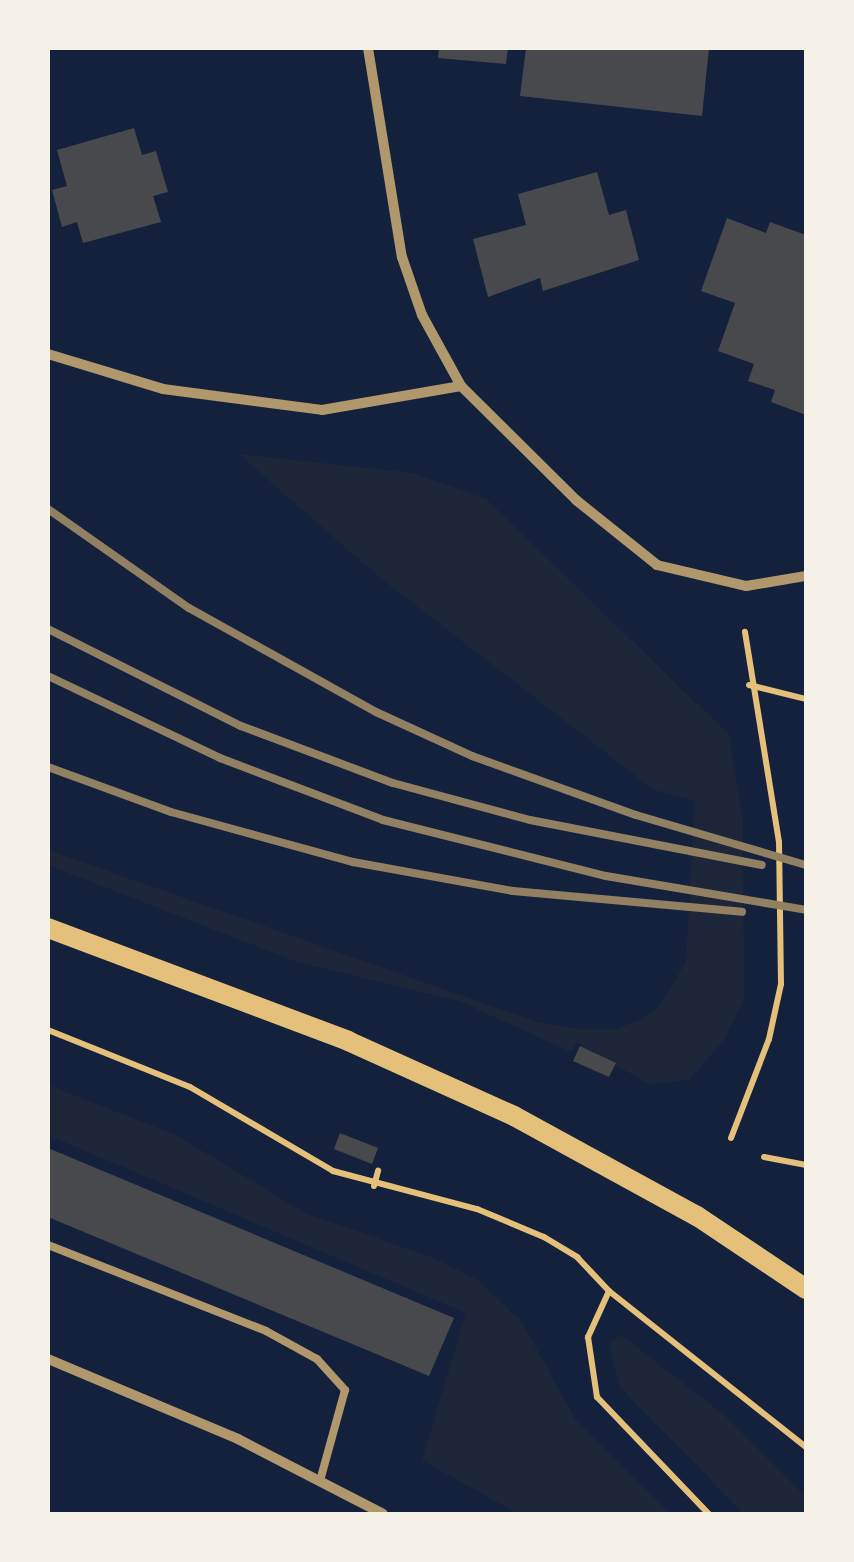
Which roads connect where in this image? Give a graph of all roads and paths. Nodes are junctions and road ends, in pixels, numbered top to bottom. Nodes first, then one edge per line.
1 (368, 48) edge
2 (48, 354) edge
3 (462, 386) junction
4 (806, 576) edge
5 (745, 632) dead end
6 (749, 685) junction
7 (805, 698) edge
8 (806, 711) edge
9 (48, 928) edge
10 (48, 1030) edge
11 (731, 1138) dead end
12 (764, 1156) dead end
13 (806, 1166) edge
14 (378, 1171) dead end
15 (374, 1186) junction
16 (48, 1245) edge
17 (806, 1289) edge
18 (609, 1291) junction
19 (48, 1360) edge
20 (806, 1447) edge
21 (320, 1480) junction
22 (383, 1514) edge
23 (709, 1514) edge

1 - 3 street
2 - 3 street
3 - 4 street
5 - 6 path
6 - 7 path
6 - 11 path
7 - 8 path
9 - 17 main road
10 - 15 path
12 - 13 path
14 - 15 path
15 - 18 path
16 - 21 lane
18 - 20 path
18 - 23 path
19 - 21 street
21 - 22 street

